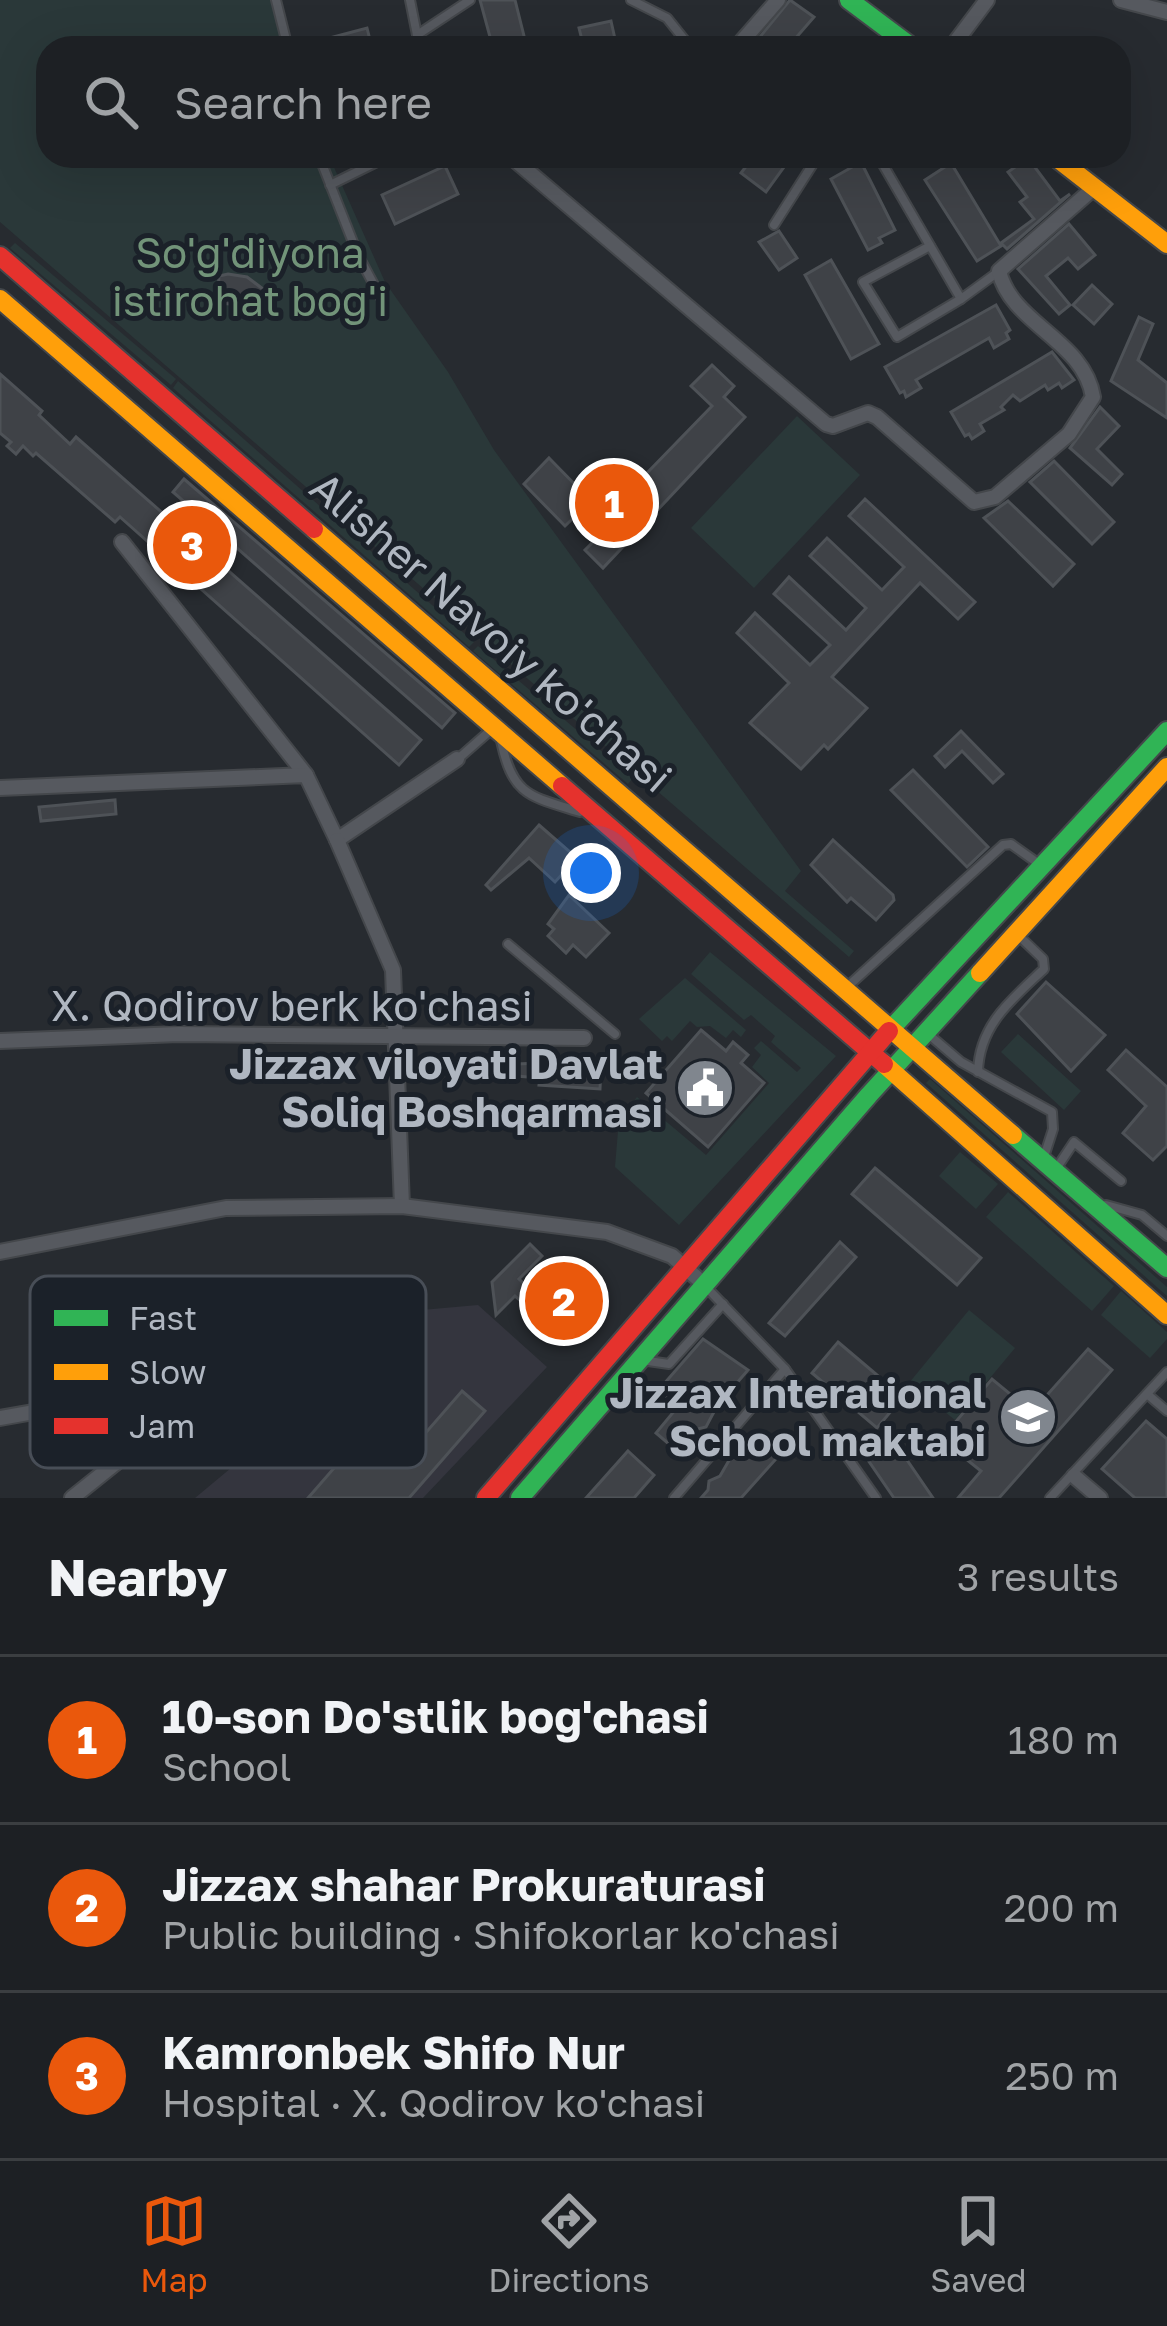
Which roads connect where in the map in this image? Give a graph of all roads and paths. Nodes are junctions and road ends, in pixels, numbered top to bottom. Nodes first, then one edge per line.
1 (276, 0) edge
2 (410, 0) edge
3 (470, 0) edge
4 (631, 0) edge
5 (778, 0) edge
6 (849, 0) edge
7 (987, 0) edge
8 (1121, 0) edge
9 (1167, 12) edge
10 (417, 35) joint
11 (285, 36) edge
12 (681, 36) edge
13 (746, 36) edge
14 (885, 36) edge
15 (960, 36) edge
16 (324, 168) edge
17 (365, 168) edge
18 (524, 168) edge
19 (810, 168) edge
20 (885, 168) edge
21 (1070, 168) edge
22 (330, 185) junction
23 (1095, 187) junction
24 (774, 225) dead end
25 (1167, 244) edge
26 (931, 246) junction
27 (0, 256) edge
28 (999, 271) junction
29 (381, 298) dead end
30 (0, 299) edge
31 (961, 299) junction
32 (122, 542) dead end
33 (497, 730) junction
34 (1167, 731) edge
35 (458, 759) joint
36 (1167, 767) edge
37 (305, 775) junction
38 (0, 788) edge
39 (337, 840) junction
40 (1044, 867) junction
41 (1017, 934) junction
42 (508, 944) dead end
43 (845, 989) junction
44 (891, 1030) junction
45 (926, 1032) junction
46 (615, 1034) dead end
47 (396, 1035) junction
48 (584, 1038) dead end
49 (0, 1041) edge
50 (912, 1047) junction
51 (870, 1054) junction
52 (890, 1071) junction
53 (978, 1072) junction
54 (1049, 1167) junction
55 (1120, 1181) dead end
56 (1086, 1200) junction
57 (402, 1206) junction
58 (1167, 1236) edge
59 (0, 1252) edge
60 (1167, 1268) edge
61 (685, 1269) junction
62 (706, 1286) junction
63 (723, 1304) junction
64 (1167, 1316) edge
65 (639, 1360) junction
66 (785, 1370) junction
67 (1167, 1372) edge
68 (1147, 1394) junction
69 (1167, 1411) edge
70 (30, 1413) edge
71 (0, 1418) edge
72 (109, 1468) edge
73 (1074, 1476) junction
74 (72, 1498) edge
75 (486, 1498) edge
76 (520, 1498) edge
77 (674, 1498) edge
78 (876, 1498) edge
79 (1050, 1498) edge
80 (1100, 1498) edge

1 - 11 lane
2 - 10 lane
3 - 10 lane
4 - 12 lane
5 - 13 street
6 - 14 main road
7 - 15 street
8 - 9 street
16 - 22 lane
17 - 22 lane
18 - 28 street
19 - 24 lane
20 - 26 lane
21 - 23 main road
22 - 29 lane
23 - 25 main road
23 - 28 street
26 - 31 lane
26 - 31 lane
27 - 43 main road, Alisher Navoiy ko'chasi
28 - 31 lane
30 - 33 main road, Alisher Navoiy ko'chasi
32 - 37 street
33 - 35 lane
33 - 51 main road, Alisher Navoiy ko'chasi
34 - 40 main road
35 - 39 street
36 - 41 main road
37 - 38 street
37 - 39 street
39 - 47 street
40 - 43 lane
40 - 44 main road
41 - 45 main road
41 - 53 lane
42 - 46 lane
43 - 44 main road, Alisher Navoiy ko'chasi
44 - 50 main road, Alisher Navoiy ko'chasi
44 - 51 main road
45 - 50 main road
45 - 53 lane
47 - 48 street, X. Qodirov berk ko'chasi
47 - 49 street, X. Qodirov berk ko'chasi
47 - 57 street
50 - 52 main road
50 - 54 main road, Alisher Navoiy ko'chasi
51 - 52 main road, Alisher Navoiy ko'chasi
51 - 61 main road
52 - 62 main road
52 - 64 main road, Alisher Navoiy ko'chasi
53 - 54 lane
54 - 55 lane
54 - 56 main road, Alisher Navoiy ko'chasi
56 - 58 lane
56 - 60 main road, Alisher Navoiy ko'chasi
57 - 59 street
57 - 61 street
61 - 62 street
61 - 75 main road
62 - 63 lane
62 - 65 main road
63 - 65 lane
63 - 66 lane
65 - 76 main road
66 - 77 lane
66 - 78 lane
67 - 68 lane
68 - 69 lane
68 - 73 lane
70 - 71 street
72 - 74 street
73 - 79 lane
73 - 80 street

